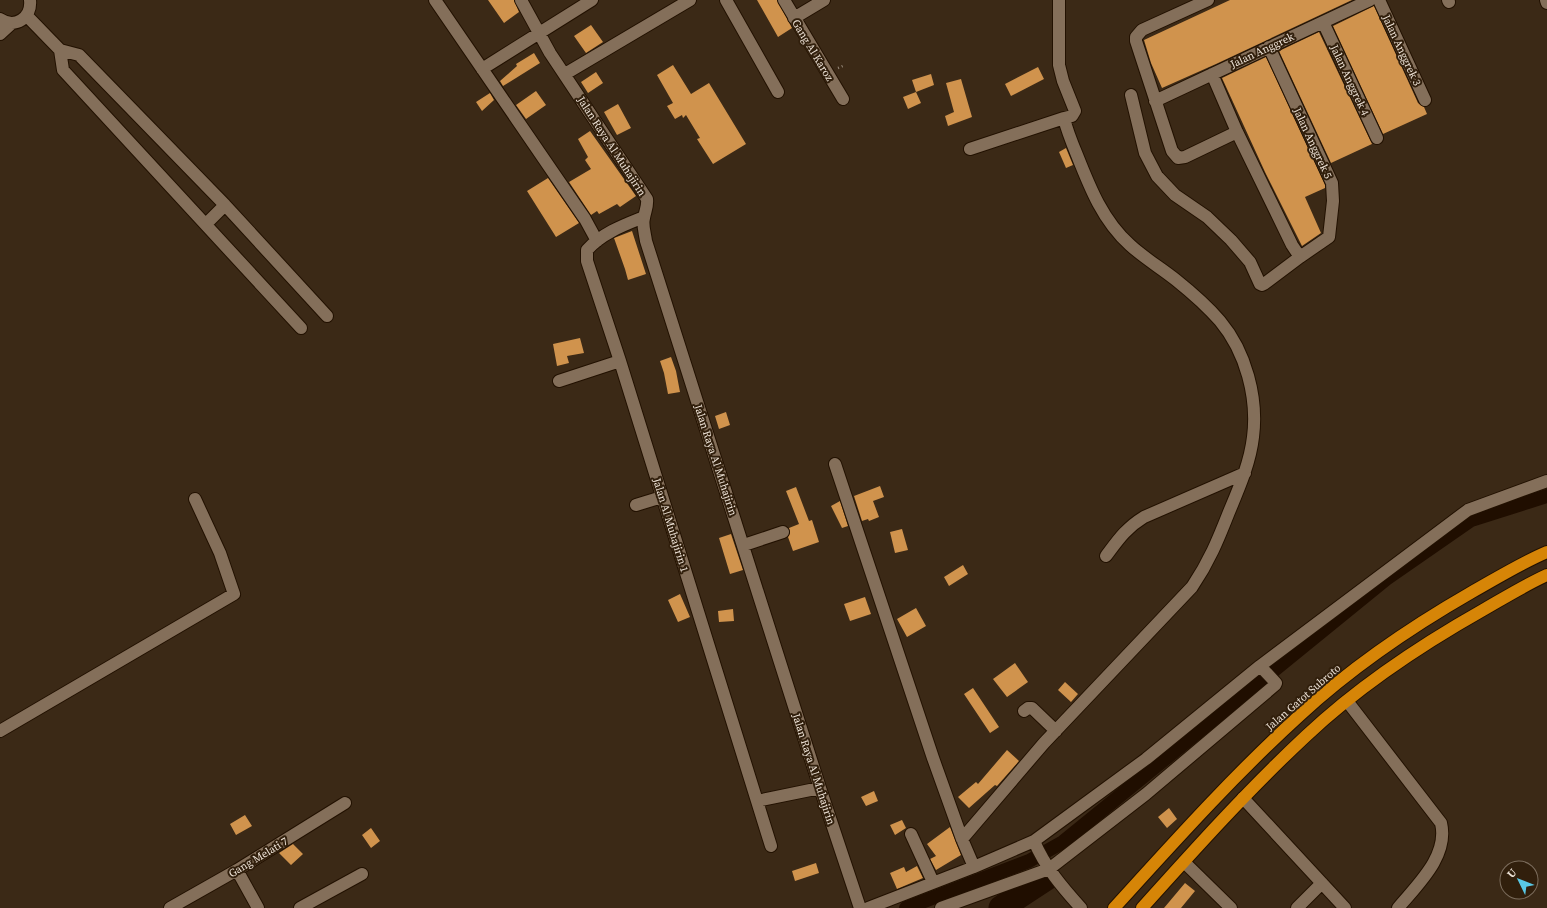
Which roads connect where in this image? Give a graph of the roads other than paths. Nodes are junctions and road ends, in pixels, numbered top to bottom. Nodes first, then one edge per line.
1 (435, 0) edge
2 (521, 0) edge
3 (592, 0) edge
4 (690, 0) edge
5 (726, 0) edge
6 (784, 0) edge
7 (824, 0) edge
8 (1059, 0) edge
9 (1207, 0) edge
10 (1370, 0) edge
11 (1379, 0) edge
12 (1546, 0) edge
13 (1547, 3) edge
14 (31, 5) edge
15 (794, 18) junction
16 (6, 21) edge
17 (1323, 22) junction
18 (539, 33) junction
19 (0, 34) edge
20 (1269, 47) junction
21 (60, 50) junction
22 (482, 69) junction
23 (565, 74) junction
24 (1212, 74) junction
25 (778, 92) dead end
26 (1131, 95) dead end
27 (843, 99) dead end
28 (1425, 100) dead end
29 (1155, 101) junction
30 (1064, 118) junction
31 (1237, 132) junction
32 (1377, 138) dead end
33 (970, 149) dead end
34 (225, 205) junction
35 (644, 217) junction
36 (206, 224) junction
37 (597, 241) junction
38 (1300, 257) junction
39 (327, 316) dead end
40 (301, 328) dead end
41 (620, 361) junction
42 (559, 381) dead end
43 (835, 464) dead end
44 (1245, 473) junction
45 (1547, 481) edge
46 (662, 497) junction
47 (195, 499) dead end
48 (636, 506) dead end
49 (783, 532) dead end
50 (744, 545) junction
51 (1547, 552) edge
52 (1106, 556) dead end
53 (1547, 575) edge
54 (1262, 668) junction
55 (1347, 701) junction
56 (1024, 711) dead end
57 (1056, 730) junction
58 (0, 731) edge
59 (820, 788) junction
60 (1243, 798) junction
61 (757, 801) junction
62 (345, 803) dead end
63 (911, 834) dead end
64 (962, 839) junction
65 (771, 846) dead end
66 (1036, 846) junction
67 (1184, 862) junction
68 (974, 867) junction
69 (1047, 867) junction
70 (237, 870) junction
71 (362, 874) dead end
72 (933, 882) junction
73 (1322, 883) junction
74 (170, 908) edge
75 (258, 908) edge
76 (300, 908) edge
77 (860, 908) edge
78 (868, 908) edge
79 (941, 908) edge
80 (1081, 908) edge
81 (1114, 908) edge
82 (1142, 908) edge
83 (1231, 908) edge
84 (1297, 908) edge
85 (1346, 908) edge
86 (1398, 908) edge

1 - 22 street
2 - 18 street, Jalan Raya Al Muhajirin
3 - 18 street
4 - 23 street
5 - 25 street
6 - 15 street, Gang Al Karoz
7 - 15 street
8 - 30 street
9 - 29 street
10 - 17 street, Jalan Anggrek
11 - 28 street, Jalan Anggrek 3
12 - 13 street
14 - 16 street
14 - 21 street
15 - 27 street, Gang Al Karoz
16 - 19 street
17 - 20 street, Jalan Anggrek
17 - 32 street, Jalan Anggrek 4
18 - 22 street
18 - 23 street, Jalan Raya Al Muhajirin
20 - 24 street, Jalan Anggrek
20 - 38 street, Jalan Anggrek 5
21 - 34 street
21 - 36 street
22 - 37 street
23 - 35 street, Jalan Raya Al Muhajirin
24 - 29 street, Jalan Anggrek
24 - 31 street
26 - 38 street
29 - 31 street
30 - 33 street
30 - 44 street
31 - 38 street
34 - 36 street
34 - 39 street
35 - 37 street, Jalan Al Muhajirin 1
35 - 50 street, Jalan Raya Al Muhajirin
36 - 40 street
37 - 41 street, Jalan Al Muhajirin 1
41 - 42 street
41 - 46 street, Jalan Al Muhajirin 1
43 - 64 street
44 - 52 street
44 - 57 street
45 - 54 street
46 - 48 street
46 - 61 street, Jalan Al Muhajirin 1
47 - 58 street
49 - 50 street
50 - 59 street, Jalan Raya Al Muhajirin
51 - 81 highway, Jalan Gatot Subroto
53 - 55 highway
54 - 66 street
54 - 69 street
55 - 60 highway
55 - 86 street
56 - 57 street
57 - 64 street
59 - 61 street
59 - 77 street, Jalan Raya Al Muhajirin
60 - 67 highway
60 - 73 street
61 - 65 street, Jalan Al Muhajirin 1
62 - 70 street, Gang Melati 7
63 - 72 street
64 - 68 street
66 - 68 street
66 - 69 street
67 - 82 highway
67 - 83 street
68 - 72 street
69 - 79 street
69 - 80 street
70 - 74 street, Gang Melati 7
70 - 75 street
71 - 76 street
72 - 78 street
73 - 84 street
73 - 85 street

